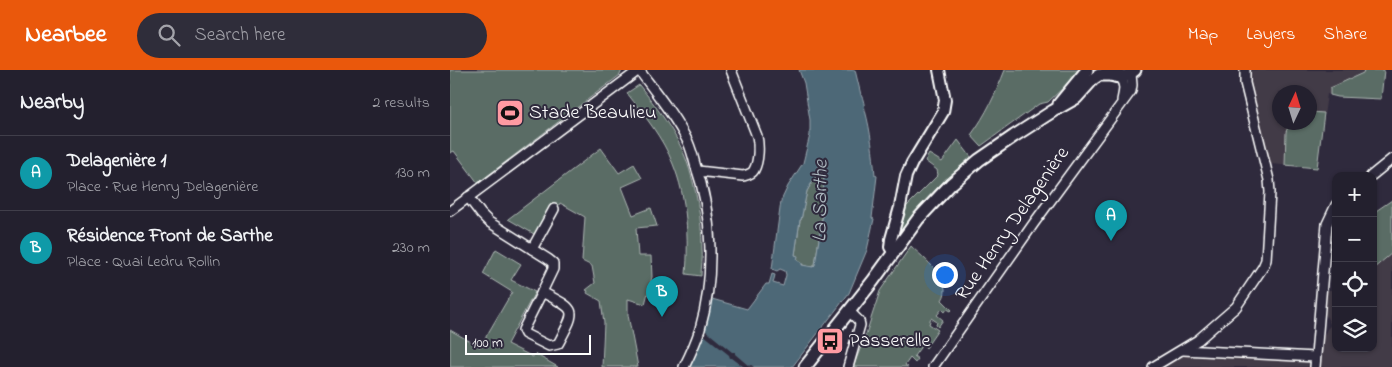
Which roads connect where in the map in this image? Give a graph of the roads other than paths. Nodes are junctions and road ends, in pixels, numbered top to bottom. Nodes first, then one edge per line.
1 (639, 70) edge
2 (732, 70) edge
3 (939, 70) edge
4 (1086, 70) edge
5 (1245, 70) edge
6 (1133, 72) edge
7 (1111, 74) edge
8 (1122, 103) junction
9 (1053, 110) junction
10 (1392, 159) edge
11 (698, 171) junction
12 (1376, 172) edge
13 (468, 197) junction
14 (554, 209) dead end
15 (450, 211) edge
16 (1332, 213) edge
17 (532, 249) junction
18 (893, 252) junction
19 (542, 292) junction
20 (849, 311) junction
21 (1182, 350) junction
22 (1316, 357) junction
23 (684, 367) edge
24 (806, 367) edge
25 (848, 367) edge
26 (933, 367) edge
27 (1153, 367) edge
28 (1314, 367) edge

1 - 11 street
1 - 13 street
2 - 11 street
3 - 18 street
4 - 9 main road
5 - 21 street
6 - 7 main road
6 - 8 street, Rue Henry Delagenière
7 - 8 street
7 - 9 main road
8 - 26 street, Rue Henry Delagenière
9 - 18 main road
10 - 12 street
11 - 23 street
13 - 15 street
13 - 17 street
14 - 17 street
16 - 22 street
17 - 19 street
18 - 20 main road
19 - 19 street
20 - 24 main road
20 - 25 street
21 - 22 street
21 - 27 street
22 - 28 street

